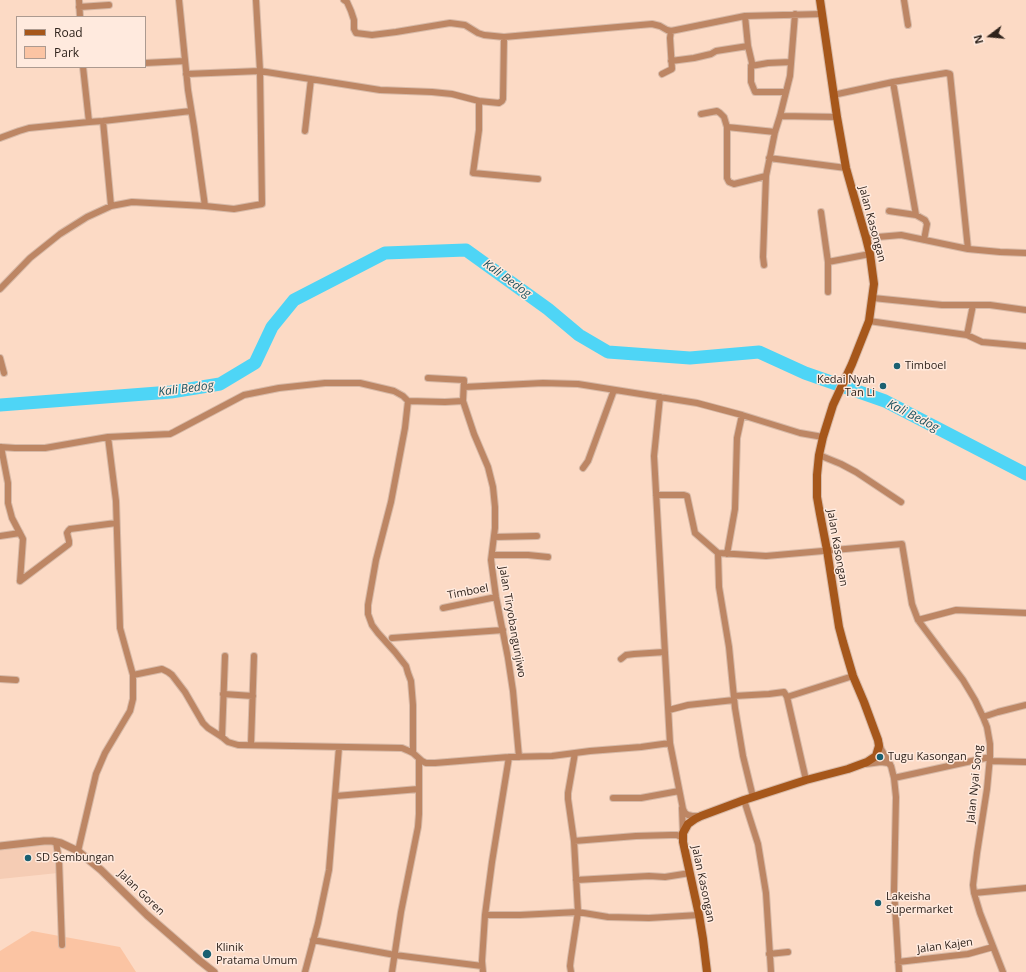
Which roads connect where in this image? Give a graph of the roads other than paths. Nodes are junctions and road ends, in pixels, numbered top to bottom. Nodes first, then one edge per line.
1 (178, 0) edge
2 (256, 0) edge
3 (344, 0) edge
4 (820, 0) edge
5 (904, 0) edge
6 (79, 3) edge
7 (109, 5) dead end
8 (795, 14) junction
9 (822, 14) junction
10 (80, 16) edge
11 (745, 16) junction
12 (908, 24) dead end
13 (671, 30) junction
14 (504, 37) junction
15 (748, 46) junction
16 (185, 61) junction
17 (671, 61) junction
18 (792, 62) junction
19 (146, 63) edge
20 (751, 66) junction
21 (83, 68) edge
22 (260, 71) junction
23 (186, 74) junction
24 (662, 74) dead end
25 (311, 79) junction
26 (893, 82) junction
27 (786, 92) junction
28 (833, 95) junction
29 (479, 101) junction
30 (191, 111) junction
31 (701, 114) dead end
32 (780, 116) junction
33 (836, 117) junction
34 (89, 122) junction
35 (103, 122) junction
36 (727, 127) junction
37 (305, 131) dead end
38 (775, 132) junction
39 (0, 138) edge
40 (769, 158) junction
41 (846, 168) junction
42 (766, 176) junction
43 (538, 179) dead end
44 (110, 206) junction
45 (205, 206) junction
46 (889, 211) dead end
47 (821, 212) dead end
48 (916, 215) junction
49 (866, 238) junction
50 (924, 240) junction
51 (968, 249) junction
52 (1026, 253) edge
53 (870, 254) junction
54 (828, 262) junction
55 (764, 266) dead end
56 (0, 288) edge
57 (828, 292) dead end
58 (873, 298) junction
59 (973, 305) junction
60 (1026, 310) edge
61 (869, 321) junction
62 (967, 335) junction
63 (1026, 346) edge
64 (0, 358) edge
65 (4, 373) dead end
66 (428, 378) dead end
67 (464, 387) junction
68 (614, 390) junction
69 (660, 397) junction
70 (463, 400) junction
71 (408, 401) junction
72 (742, 415) junction
73 (823, 437) junction
74 (108, 438) junction
75 (0, 447) edge
76 (819, 455) junction
77 (583, 468) dead end
78 (656, 495) junction
79 (901, 502) dead end
80 (8, 503) junction
81 (0, 505) edge
82 (116, 523) junction
83 (20, 533) junction
84 (0, 536) edge
85 (537, 536) dead end
86 (494, 537) junction
87 (827, 550) junction
88 (718, 553) junction
89 (727, 554) junction
90 (492, 555) junction
91 (548, 558) dead end
92 (496, 597) junction
93 (443, 608) dead end
94 (1026, 613) edge
95 (918, 620) junction
96 (503, 630) junction
97 (392, 638) dead end
98 (665, 652) junction
99 (225, 656) dead end
100 (254, 656) dead end
101 (621, 659) dead end
102 (133, 675) junction
103 (853, 676) junction
104 (0, 679) edge
105 (16, 680) dead end
106 (223, 694) junction
107 (253, 696) junction
108 (734, 698) junction
109 (787, 698) junction
110 (1026, 706) edge
111 (669, 710) junction
112 (983, 717) junction
113 (222, 737) junction
114 (878, 740) junction
115 (670, 742) junction
116 (252, 744) junction
117 (340, 747) junction
118 (413, 753) junction
119 (575, 753) junction
120 (519, 757) junction
121 (509, 758) junction
122 (419, 759) junction
123 (990, 759) junction
124 (1026, 762) edge
125 (858, 766) junction
126 (891, 766) junction
127 (894, 778) junction
128 (806, 780) junction
129 (419, 789) junction
130 (679, 791) junction
131 (336, 796) junction
132 (753, 797) junction
133 (613, 798) dead end
134 (744, 800) junction
135 (681, 802) junction
136 (701, 816) junction
137 (683, 835) junction
138 (56, 842) junction
139 (574, 842) junction
140 (0, 846) edge
141 (78, 851) junction
142 (690, 873) junction
143 (576, 880) junction
144 (1026, 888) edge
145 (974, 893) junction
146 (578, 912) junction
147 (485, 915) junction
148 (699, 915) junction
149 (313, 940) junction
150 (62, 945) dead end
151 (993, 947) junction
152 (788, 952) dead end
153 (770, 954) junction
154 (395, 955) junction
155 (898, 962) junction
156 (482, 969) edge
157 (214, 972) edge
158 (306, 972) edge
159 (392, 972) edge
160 (571, 972) edge
161 (707, 972) edge
162 (770, 972) edge
163 (899, 972) edge
164 (1003, 972) edge

1 - 16 street
2 - 22 street
3 - 14 street
4 - 9 main road, Jalan Kasongan
5 - 12 street
6 - 7 street
6 - 10 street
8 - 9 street
8 - 11 street
8 - 18 street
9 - 28 main road, Jalan Kasongan
11 - 13 street
11 - 15 street
13 - 14 street
13 - 17 street
14 - 29 street
15 - 17 street
15 - 20 street
16 - 19 street
16 - 23 street
17 - 24 street
18 - 20 street
18 - 27 street
20 - 27 street
21 - 34 street
22 - 23 street
22 - 25 street
22 - 45 street
23 - 30 street
25 - 29 street
25 - 37 street
26 - 28 street
26 - 48 street
26 - 51 street
27 - 32 street
28 - 33 main road, Jalan Kasongan
29 - 43 street
30 - 35 street
30 - 45 street
31 - 36 street
32 - 33 street
32 - 38 street
33 - 41 main road, Jalan Kasongan
34 - 35 street
34 - 39 street
35 - 44 street
36 - 38 street
36 - 42 street
38 - 40 street
40 - 41 street
40 - 42 street
41 - 49 main road, Jalan Kasongan
42 - 55 street
44 - 45 street
44 - 56 street
46 - 48 street
47 - 54 street
48 - 50 street
49 - 50 street
49 - 53 main road, Jalan Kasongan
50 - 51 street
51 - 52 street
53 - 54 street
53 - 58 main road, Jalan Kasongan
54 - 57 street
58 - 59 street
58 - 61 main road, Jalan Kasongan
59 - 60 street
59 - 62 street
61 - 62 street
61 - 73 main road, Jalan Kasongan
62 - 63 street
64 - 65 street
66 - 67 street
67 - 68 street
67 - 70 street
68 - 69 street
68 - 77 street
69 - 72 street
69 - 78 street
70 - 71 street
70 - 86 street, Jalan Tiryobangunjiwo
71 - 74 street
71 - 118 street
72 - 73 street
72 - 89 street
73 - 76 main road, Jalan Kasongan
74 - 75 street
74 - 82 street
75 - 80 street
76 - 79 street
76 - 87 main road, Jalan Kasongan
78 - 88 street
78 - 98 street
80 - 81 street
80 - 83 street
82 - 83 street
82 - 102 street
83 - 84 street
85 - 86 street
86 - 90 street, Jalan Tiryobangunjiwo
87 - 89 street
87 - 95 street, Jalan Nyai Song
87 - 103 main road, Jalan Kasongan
88 - 89 street
88 - 108 street
90 - 91 street
90 - 92 street, Jalan Tiryobangunjiwo
92 - 93 street, Timboel
92 - 96 street, Jalan Tiryobangunjiwo
94 - 95 street
95 - 112 street, Jalan Nyai Song
96 - 97 street
96 - 120 street, Jalan Tiryobangunjiwo
98 - 101 street
98 - 111 street
99 - 106 street
100 - 107 street
102 - 113 street
102 - 141 street
103 - 109 street
103 - 114 main road, Jalan Kasongan
104 - 105 street
106 - 107 street
106 - 113 street
107 - 116 street
108 - 109 street
108 - 111 street
108 - 132 street
109 - 128 street
110 - 112 street
111 - 115 street
112 - 123 street, Jalan Nyai Song
113 - 116 street
114 - 125 main road, Jalan Kasongan
114 - 126 street
115 - 119 street
115 - 130 street
116 - 117 street
117 - 118 street
117 - 131 street
118 - 122 street
119 - 120 street
119 - 139 street
120 - 121 street
121 - 122 street
121 - 147 street
122 - 129 street
123 - 124 street
123 - 127 street
123 - 145 street, Jalan Nyai Song
125 - 126 street
125 - 128 main road, Jalan Kasongan
126 - 127 street
127 - 155 street
128 - 132 main road, Jalan Kasongan
129 - 131 street
129 - 154 street
130 - 133 street
130 - 135 street
131 - 149 street
132 - 134 main road, Jalan Kasongan
134 - 136 main road, Jalan Kasongan
134 - 153 street
135 - 136 street
135 - 137 street
136 - 137 main road, Jalan Kasongan
137 - 139 street
137 - 142 main road, Jalan Kasongan
138 - 140 street, Jalan Goren
138 - 141 street, Jalan Goren
138 - 150 street
139 - 143 street
141 - 157 street, Jalan Goren
142 - 143 street
142 - 148 main road, Jalan Kasongan
143 - 146 street
144 - 145 street
145 - 151 street, Jalan Nyai Song
146 - 147 street
146 - 148 street
146 - 160 street
147 - 156 street
148 - 161 main road, Jalan Kasongan
149 - 154 street
149 - 158 street
151 - 155 street, Jalan Kajen
151 - 164 street, Jalan Nyai Song
152 - 153 street
153 - 162 street
154 - 156 street
154 - 159 street
155 - 163 street

